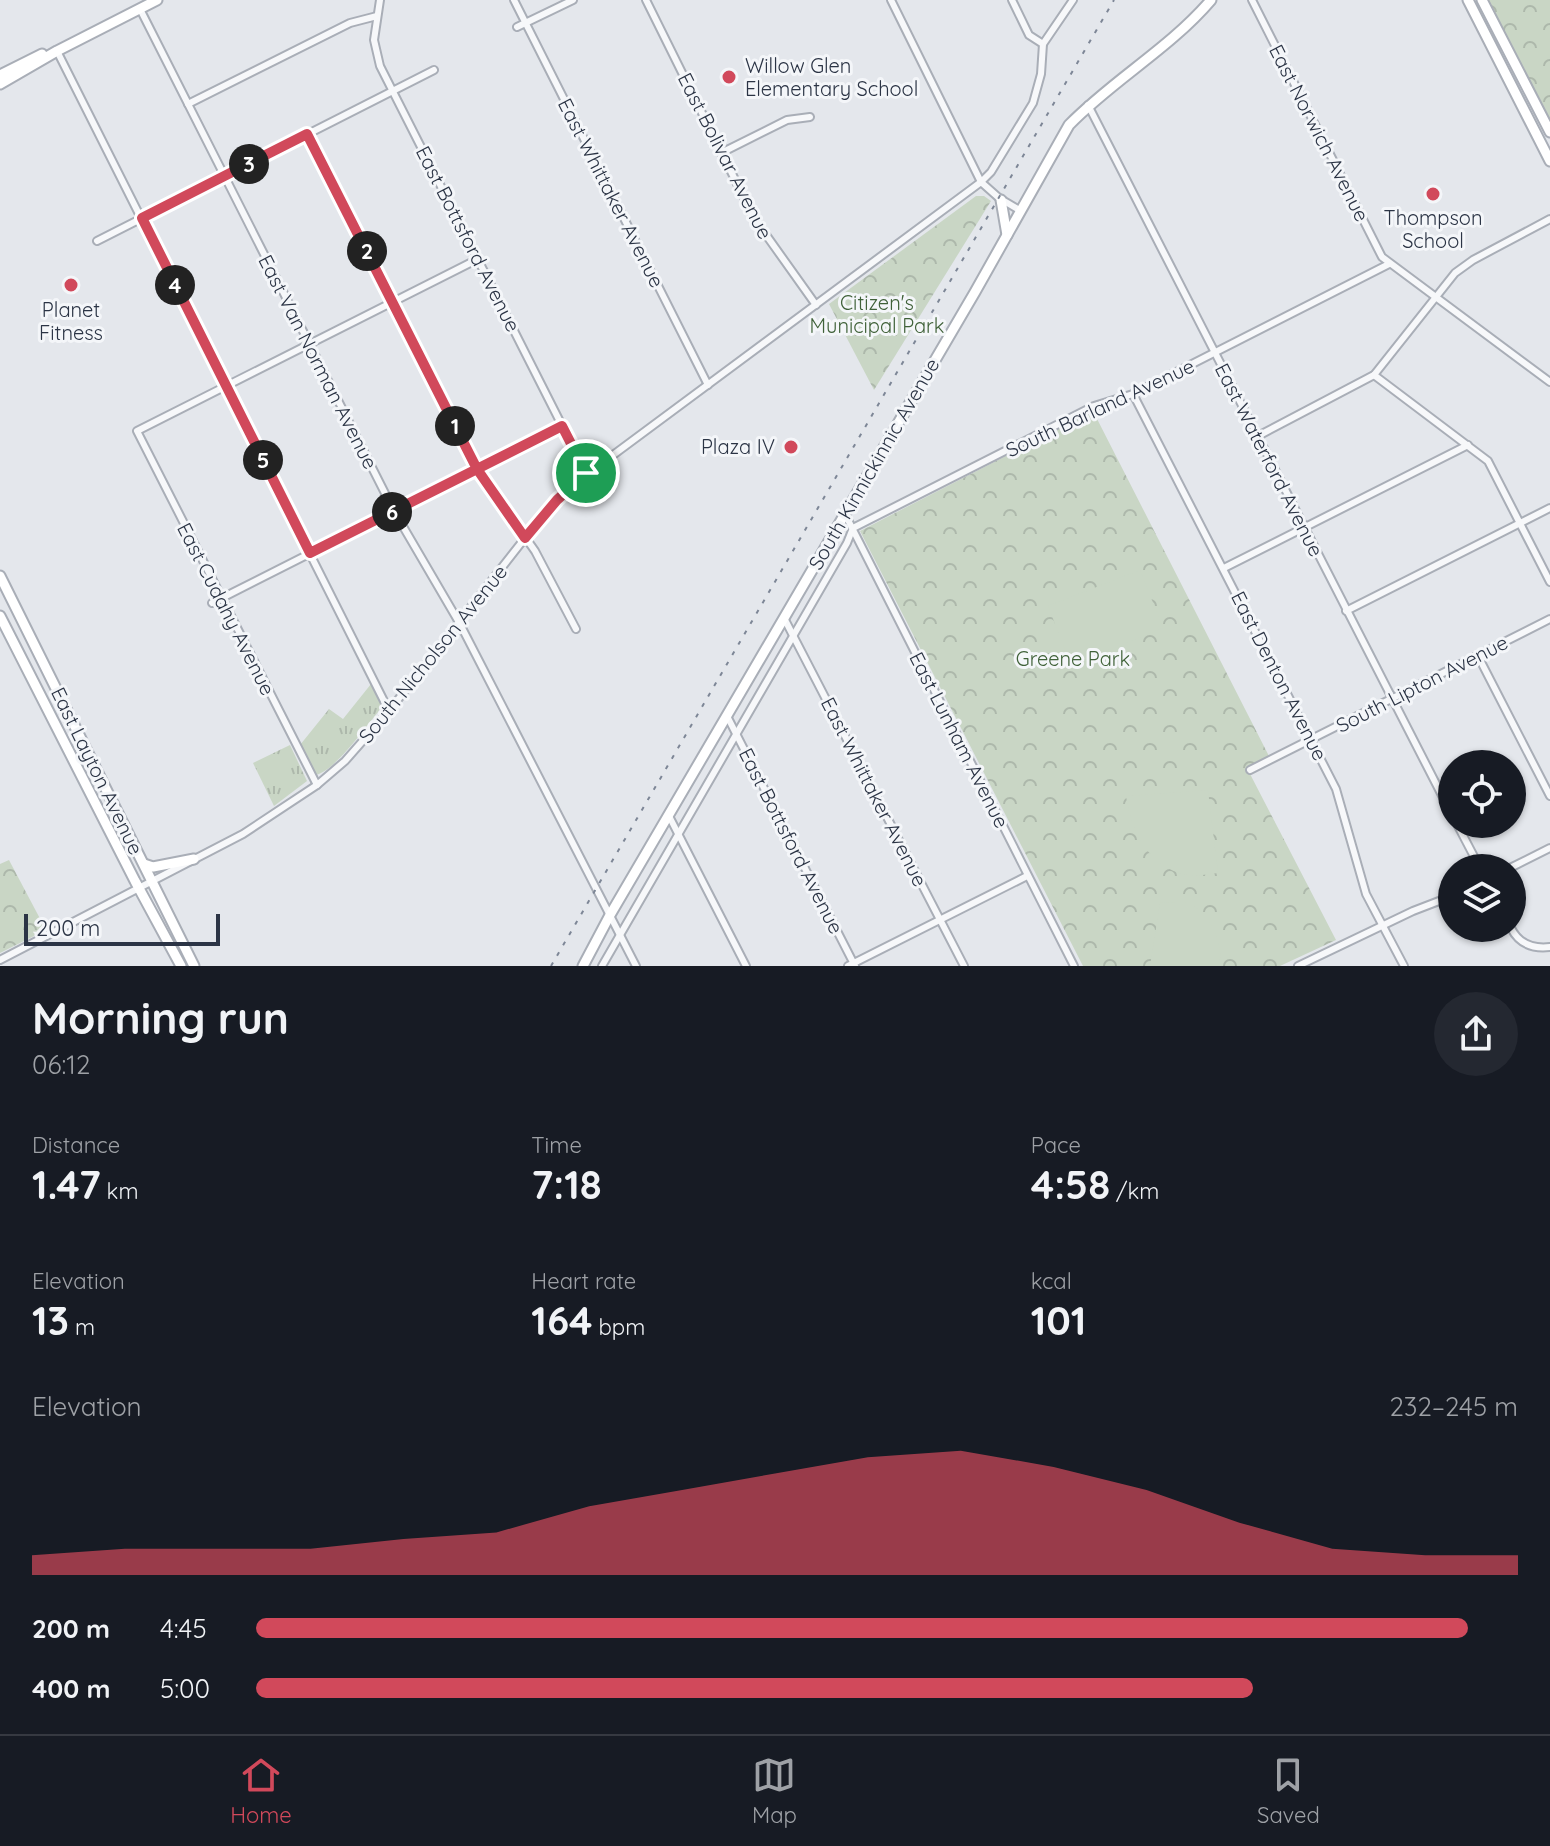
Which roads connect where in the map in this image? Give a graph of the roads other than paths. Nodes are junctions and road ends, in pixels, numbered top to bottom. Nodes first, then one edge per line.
1 (157, 0) edge
2 (380, 0) edge
3 (514, 0) edge
4 (573, 0) edge
5 (646, 0) edge
6 (891, 0) edge
7 (1012, 0) edge
8 (1073, 0) edge
9 (1211, 0) edge
10 (1252, 0) edge
11 (1468, 0) edge
12 (1482, 0) edge
13 (140, 9) junction
14 (377, 16) junction
15 (526, 23) junction
16 (517, 27) dead end
17 (1043, 44) junction
18 (57, 51) junction
19 (434, 70) dead end
20 (0, 75) edge
21 (0, 84) edge
22 (393, 91) junction
23 (188, 104) junction
24 (1088, 105) junction
25 (810, 117) dead end
26 (1550, 132) edge
27 (307, 134) junction
28 (721, 153) junction
29 (1550, 161) edge
30 (225, 176) junction
31 (981, 182) junction
32 (1001, 200) junction
33 (1021, 211) junction
34 (142, 218) junction
35 (1550, 219) edge
36 (1007, 235) junction
37 (97, 241) dead end
38 (478, 259) junction
39 (1389, 264) junction
40 (1434, 297) junction
41 (392, 302) junction
42 (816, 305) junction
43 (309, 344) junction
44 (1215, 354) junction
45 (1374, 375) junction
46 (1550, 382) edge
47 (226, 385) junction
48 (708, 385) junction
49 (1115, 389) dead end
50 (1133, 394) junction
51 (1117, 399) junction
52 (562, 426) junction
53 (1258, 436) junction
54 (1468, 445) junction
55 (477, 469) junction
56 (586, 473) junction
57 (1550, 508) edge
58 (394, 511) junction
59 (845, 514) junction
60 (1520, 524) junction
61 (853, 528) junction
62 (1304, 528) junction
63 (525, 538) junction
64 (310, 553) junction
65 (1224, 568) junction
66 (0, 576) edge
67 (1550, 582) edge
68 (221, 598) junction
69 (212, 603) dead end
70 (1346, 611) junction
71 (0, 616) edge
72 (784, 618) junction
73 (1550, 619) edge
74 (460, 624) junction
75 (576, 629) dead end
76 (793, 636) junction
77 (1478, 656) junction
78 (1392, 699) junction
79 (389, 711) junction
80 (727, 716) junction
81 (736, 734) junction
82 (1311, 739) junction
83 (1250, 770) dead end
84 (317, 785) junction
85 (1438, 788) edge
86 (1550, 796) edge
87 (669, 816) junction
88 (678, 834) junction
89 (1550, 848) edge
90 (194, 859) junction
91 (1526, 860) edge
92 (144, 864) junction
93 (1027, 876) junction
94 (153, 881) junction
95 (139, 889) junction
96 (1438, 902) edge
97 (610, 915) junction
98 (940, 920) junction
99 (1382, 927) junction
100 (620, 935) junction
101 (1522, 942) edge
102 (1550, 947) edge
103 (0, 960) edge
104 (852, 965) edge
105 (181, 966) edge
106 (194, 966) edge
107 (583, 966) edge
108 (602, 966) edge
109 (636, 966) edge
110 (746, 966) edge
111 (964, 966) edge
112 (1074, 966) edge
113 (1298, 966) edge
114 (1404, 966) edge

1 - 13 street
2 - 14 street, East Bottsford Avenue
3 - 15 street, East Whittaker Avenue
4 - 15 street
5 - 28 street, East Bolivar Avenue
6 - 31 street
7 - 17 street
8 - 17 street
9 - 24 street, South Kinnickinnic Avenue
10 - 39 street, East Norwich Avenue
11 - 29 street
12 - 26 street
13 - 18 street
13 - 23 street, East Van Norman Avenue
14 - 22 street, East Bottsford Avenue
14 - 23 street
15 - 16 street
15 - 48 street, East Whittaker Avenue
17 - 31 street, South Nicholson Avenue
18 - 20 street
18 - 21 street
18 - 34 street
19 - 22 street
22 - 27 street
22 - 38 street, East Bottsford Avenue
23 - 30 street, East Van Norman Avenue
24 - 33 street, South Kinnickinnic Avenue
24 - 44 street, East Waterford Avenue
25 - 28 street
27 - 30 street
27 - 41 street
28 - 42 street, East Bolivar Avenue
30 - 34 street
30 - 43 street, East Van Norman Avenue
31 - 32 street
31 - 42 street, South Nicholson Avenue
32 - 33 street
32 - 36 street
33 - 36 street, South Kinnickinnic Avenue
34 - 37 street
34 - 47 street
35 - 40 street
36 - 59 street, South Kinnickinnic Avenue
38 - 41 street
38 - 52 street, East Bottsford Avenue
39 - 40 street
39 - 44 street, South Barland Avenue
40 - 45 street
40 - 46 street
41 - 43 street
41 - 55 street
42 - 48 street, South Nicholson Avenue
43 - 47 street
43 - 58 street, East Van Norman Avenue
44 - 50 street, South Barland Avenue
44 - 53 street, East Waterford Avenue
45 - 53 street
45 - 54 street
47 - 64 street
47 - 68 street, East Cudahy Avenue
48 - 56 street, South Nicholson Avenue
49 - 51 street
50 - 51 street, South Barland Avenue
50 - 65 street, East Denton Avenue
51 - 61 street, South Barland Avenue
52 - 55 street
52 - 56 street, East Bottsford Avenue
53 - 62 street, East Waterford Avenue
54 - 60 street
54 - 62 street
55 - 58 street
55 - 63 street
56 - 63 street, South Nicholson Avenue
57 - 60 street
58 - 64 street
58 - 74 street, East Van Norman Avenue
59 - 61 street, East Lunham Avenue
59 - 72 street, South Kinnickinnic Avenue
60 - 67 street
60 - 70 street
61 - 76 street, South Kinnickinnic Avenue
61 - 93 street, East Lunham Avenue
62 - 65 street
62 - 70 street, East Waterford Avenue
63 - 74 street, South Nicholson Avenue
63 - 75 street
64 - 68 street
64 - 79 street
65 - 82 street, East Denton Avenue
66 - 92 street, East Layton Avenue
68 - 69 street
68 - 84 street, East Cudahy Avenue
70 - 78 street, East Waterford Avenue
71 - 95 street, East Layton Avenue
72 - 76 street, East Whittaker Avenue
72 - 80 street, South Kinnickinnic Avenue
73 - 77 street, South Lipton Avenue
74 - 79 street, South Nicholson Avenue
74 - 97 street, East Van Norman Avenue
76 - 81 street, South Kinnickinnic Avenue
76 - 98 street, East Whittaker Avenue
77 - 78 street, South Lipton Avenue
77 - 86 street
78 - 82 street, South Lipton Avenue
78 - 85 street, East Waterford Avenue
79 - 84 street, South Nicholson Avenue
80 - 81 street, East Bottsford Avenue
80 - 87 street, South Kinnickinnic Avenue
81 - 88 street, South Kinnickinnic Avenue
81 - 104 street, East Bottsford Avenue
82 - 83 street, South Lipton Avenue
82 - 99 street, East Denton Avenue
84 - 90 street, South Nicholson Avenue
87 - 88 street
87 - 97 street, South Kinnickinnic Avenue
88 - 100 street, South Kinnickinnic Avenue
88 - 110 street
89 - 91 street
90 - 92 street
90 - 94 street, South Nicholson Avenue
92 - 94 street, East Layton Avenue
93 - 98 street
93 - 112 street, East Lunham Avenue
94 - 95 street, South Nicholson Avenue
94 - 106 street, East Layton Avenue
95 - 103 street, South Nicholson Avenue
95 - 105 street, East Layton Avenue
96 - 99 street
97 - 100 street, East Van Norman Avenue
97 - 107 street, South Kinnickinnic Avenue
98 - 104 street
98 - 111 street, East Whittaker Avenue
99 - 113 street
99 - 114 street, East Denton Avenue
100 - 108 street, South Kinnickinnic Avenue
100 - 109 street, East Van Norman Avenue
101 - 102 street

